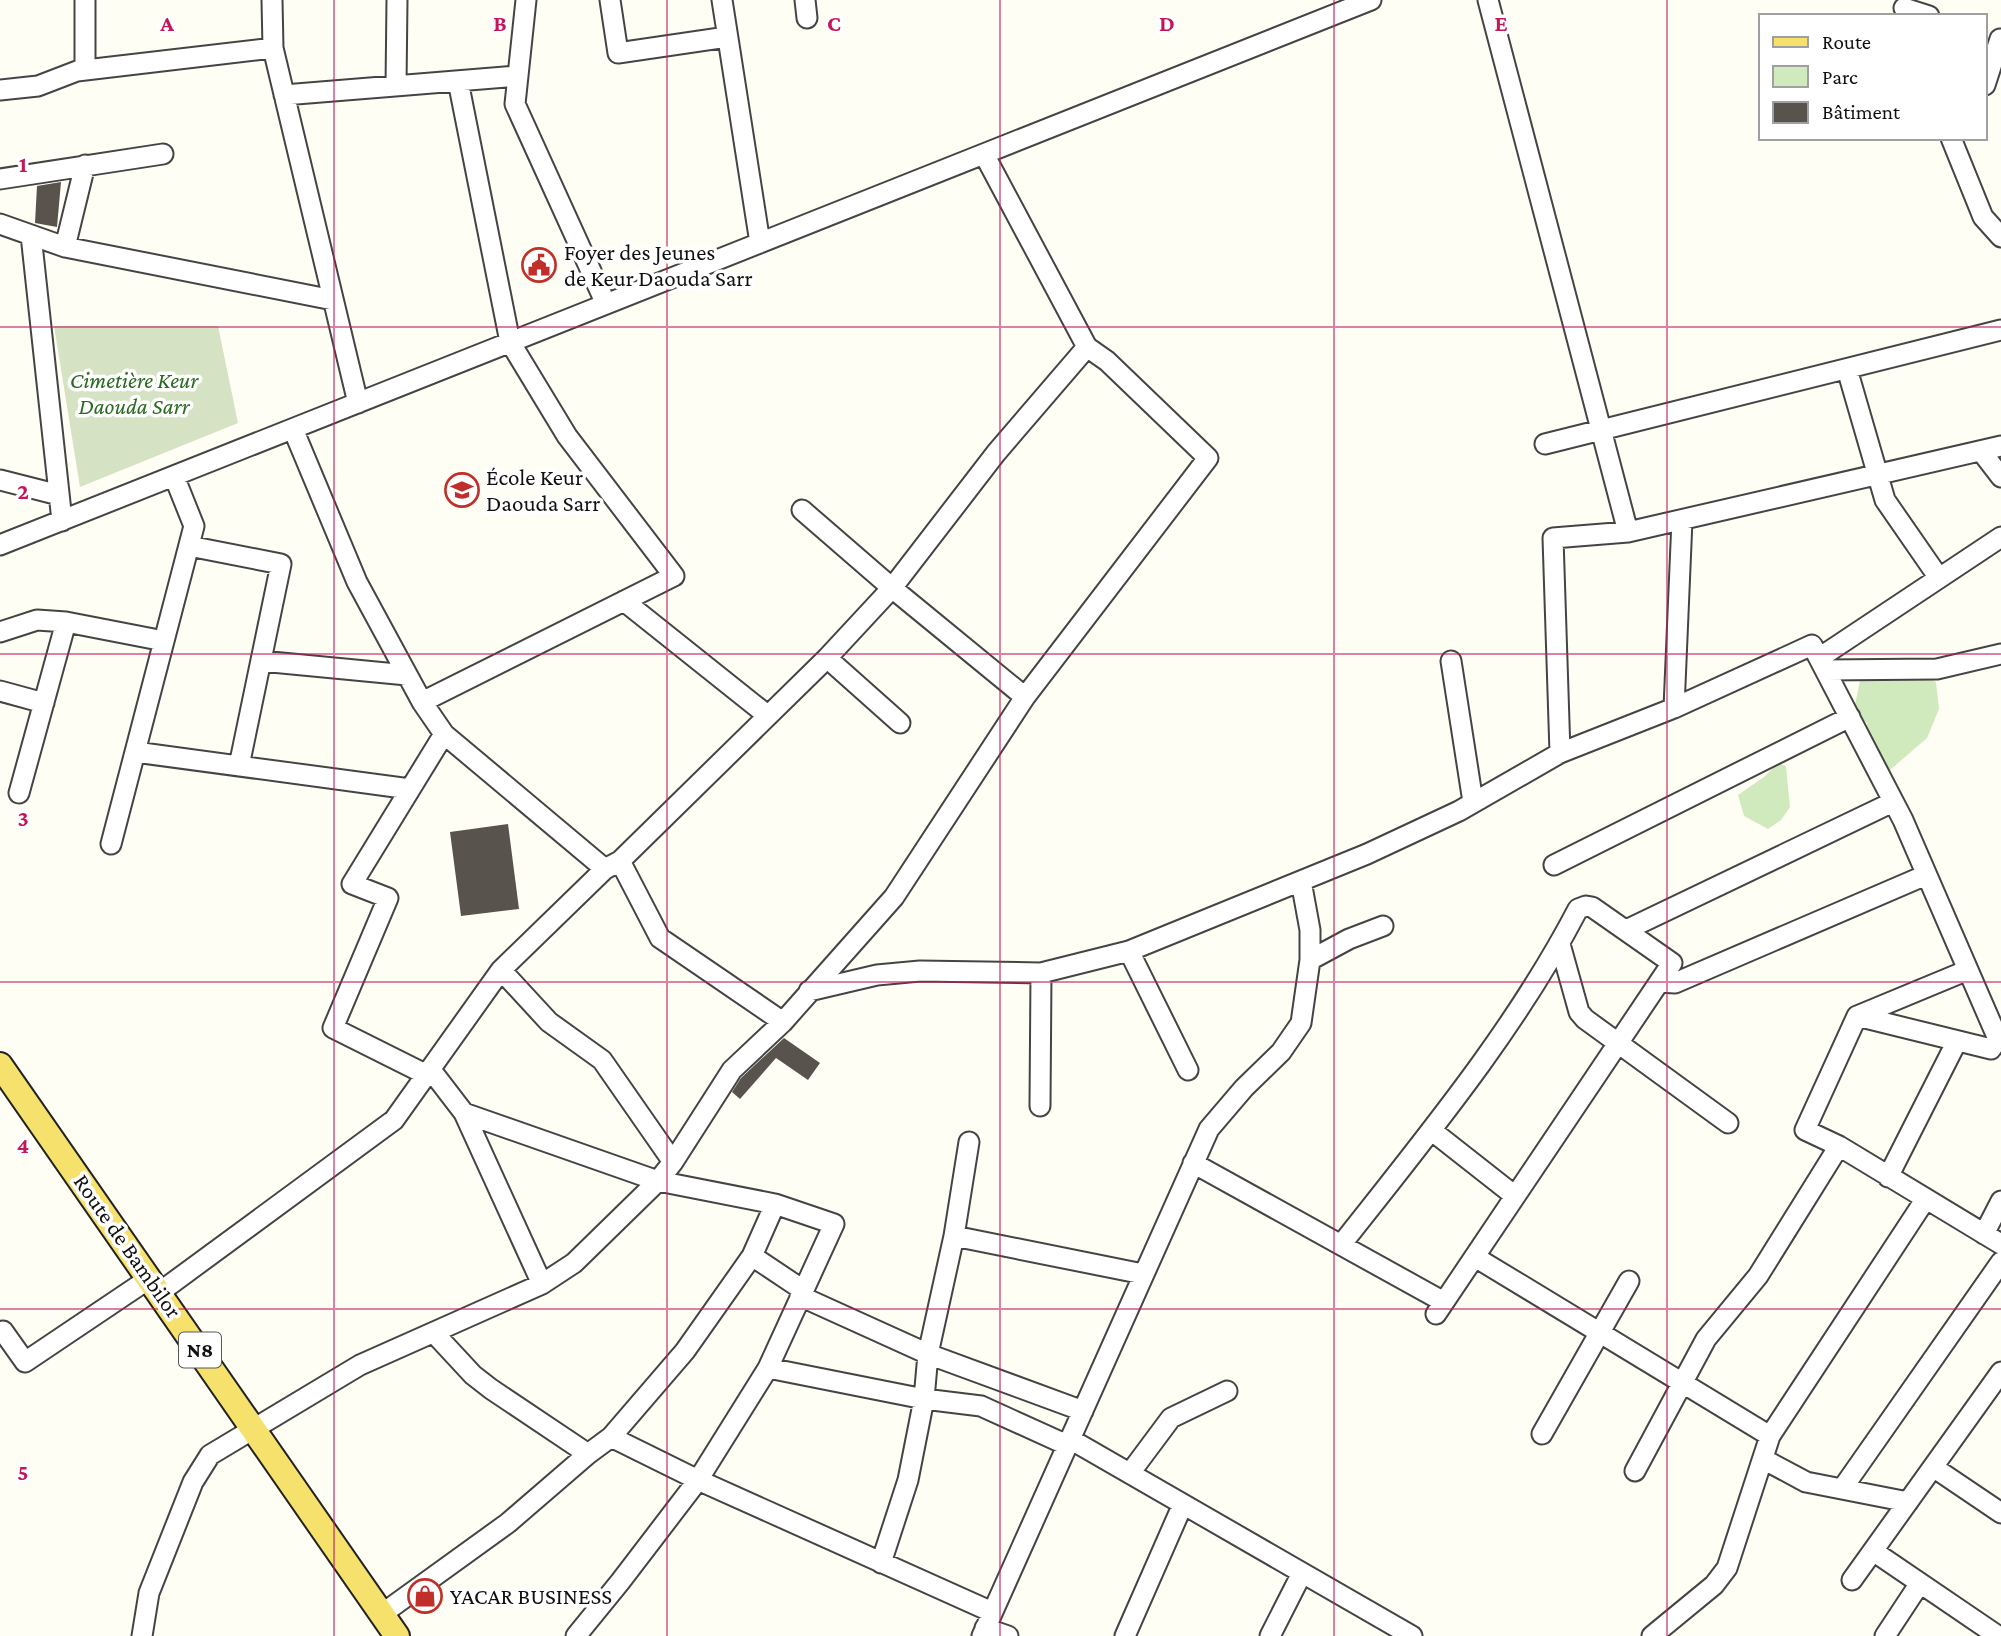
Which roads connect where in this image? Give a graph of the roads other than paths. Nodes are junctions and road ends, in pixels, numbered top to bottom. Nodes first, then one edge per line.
1 (85, 0) edge
2 (272, 0) edge
3 (397, 0) edge
4 (526, 0) edge
5 (610, 0) edge
6 (722, 0) edge
7 (1371, 0) edge
8 (1488, 0) edge
9 (1903, 8) edge
10 (1922, 14) edge
11 (727, 37) junction
12 (2001, 39) edge
13 (273, 48) junction
14 (85, 70) junction
15 (518, 76) junction
16 (1987, 79) edge
17 (458, 82) junction
18 (397, 86) junction
19 (0, 90) edge
20 (284, 95) junction
21 (1952, 140) edge
22 (1967, 140) edge
23 (163, 154) dead end
24 (984, 154) junction
25 (1960, 161) junction
26 (85, 165) junction
27 (0, 179) edge
28 (0, 224) edge
29 (31, 235) junction
30 (2001, 237) edge
31 (760, 243) junction
32 (65, 247) junction
33 (333, 300) junction
34 (606, 304) junction
35 (2001, 330) edge
36 (510, 342) junction
37 (1087, 347) junction
38 (1847, 369) junction
39 (358, 403) junction
40 (292, 429) junction
41 (1601, 430) junction
42 (1545, 444) dead end
43 (2001, 446) edge
44 (1981, 451) junction
45 (1877, 475) junction
46 (174, 476) junction
47 (2001, 477) edge
48 (0, 480) edge
49 (59, 495) junction
50 (802, 510) dead end
51 (1682, 520) junction
52 (62, 521) junction
53 (1628, 532) junction
54 (2001, 537) edge
55 (0, 545) edge
56 (189, 546) junction
57 (1939, 578) junction
58 (892, 588) junction
59 (624, 601) junction
60 (65, 622) junction
61 (0, 632) edge
62 (164, 641) junction
63 (2001, 654) edge
64 (827, 658) junction
65 (261, 661) junction
66 (1451, 661) dead end
67 (1823, 664) junction
68 (407, 675) junction
69 (0, 691) edge
70 (1025, 697) junction
71 (422, 702) junction
72 (44, 703) junction
73 (1674, 708) junction
74 (766, 715) junction
75 (1850, 717) junction
76 (900, 723) dead end
77 (444, 734) junction
78 (135, 752) junction
79 (1560, 753) junction
80 (239, 766) junction
81 (410, 789) junction
82 (19, 793) dead end
83 (1473, 802) junction
84 (1893, 802) junction
85 (111, 844) dead end
86 (612, 865) junction
87 (1554, 865) dead end
88 (1926, 875) junction
89 (1301, 881) junction
90 (1383, 926) dead end
91 (1626, 930) junction
92 (1560, 944) junction
93 (1129, 951) junction
94 (1310, 960) junction
95 (501, 970) junction
96 (1968, 970) junction
97 (1041, 974) junction
98 (1659, 982) junction
99 (808, 990) junction
100 (1857, 1017) junction
101 (783, 1022) junction
102 (1999, 1039) edge
103 (1957, 1041) junction
104 (1618, 1042) junction
105 (0, 1065) edge
106 (1188, 1070) dead end
107 (429, 1072) junction
108 (1040, 1107) dead end
109 (464, 1113) junction
110 (1728, 1123) dead end
111 (1431, 1130) junction
112 (969, 1142) dead end
113 (1839, 1146) junction
114 (673, 1162) junction
115 (1193, 1163) junction
116 (1888, 1177) junction
117 (658, 1181) junction
118 (1515, 1196) junction
119 (1926, 1199) junction
120 (2001, 1201) edge
121 (775, 1204) junction
122 (954, 1236) junction
123 (1992, 1239) edge
124 (1342, 1245) junction
125 (752, 1256) junction
126 (1475, 1257) junction
127 (2001, 1262) edge
128 (1143, 1274) junction
129 (1629, 1281) dead end
130 (542, 1284) junction
131 (155, 1285) junction
132 (802, 1293) junction
133 (1600, 1332) junction
134 (434, 1333) junction
135 (0, 1334) edge
136 (928, 1354) junction
137 (768, 1368) junction
138 (1999, 1379) edge
139 (1683, 1383) junction
140 (1227, 1391) dead end
141 (924, 1399) junction
142 (1083, 1411) junction
143 (253, 1427) junction
144 (1542, 1434) dead end
145 (1770, 1436) junction
146 (611, 1437) junction
147 (1069, 1442) junction
148 (588, 1454) junction
149 (1763, 1459) junction
150 (1933, 1467) junction
151 (1635, 1471) dead end
152 (1130, 1473) junction
153 (698, 1480) junction
154 (1842, 1489) junction
155 (1908, 1503) junction
156 (1183, 1504) junction
157 (2001, 1513) edge
158 (1873, 1551) junction
159 (881, 1563) junction
160 (1303, 1573) junction
161 (1853, 1580) dead end
162 (1920, 1583) junction
163 (382, 1614) junction
164 (987, 1626) edge
165 (142, 1636) edge
166 (397, 1636) edge
167 (576, 1636) edge
168 (1008, 1636) edge
169 (1125, 1636) edge
170 (1270, 1636) edge
171 (1411, 1636) edge
172 (1653, 1636) edge
173 (1885, 1636) edge
174 (1998, 1636) edge

1 - 14 street
2 - 13 street
3 - 18 street
4 - 15 street
5 - 11 street
6 - 11 street
7 - 24 street
8 - 41 street
9 - 10 street
11 - 31 street
12 - 16 street
13 - 14 street
13 - 20 street
14 - 19 street
15 - 17 street
15 - 34 street
17 - 18 street
17 - 36 street
18 - 20 street
20 - 33 street
21 - 25 street
22 - 25 street
23 - 26 street
24 - 31 street
24 - 37 street
25 - 30 street
26 - 27 street
26 - 32 street
28 - 29 street
29 - 32 street
29 - 49 street
31 - 34 street
32 - 33 street
33 - 39 street
34 - 36 street
35 - 38 street
36 - 39 street
36 - 59 street
37 - 58 street
37 - 70 street
38 - 41 street
38 - 45 street
39 - 40 street
40 - 46 street
40 - 68 street
41 - 42 street
41 - 53 street
43 - 44 street
44 - 45 street
44 - 47 street
45 - 51 street
45 - 57 street
46 - 52 street
46 - 56 street
48 - 49 street
49 - 52 street
50 - 58 street
51 - 53 street
51 - 73 street
52 - 55 street
53 - 79 street
54 - 57 street
56 - 62 street
56 - 65 street
57 - 67 street
58 - 64 street
58 - 70 street
59 - 71 street
59 - 74 street
60 - 61 street
60 - 62 street
60 - 72 street
62 - 78 street
63 - 67 street
64 - 74 street
64 - 76 street
65 - 68 street
65 - 80 street
66 - 83 street
67 - 73 street
67 - 75 street
68 - 71 street
69 - 72 street
70 - 99 street
71 - 77 street
72 - 82 street
73 - 79 street
74 - 86 street
75 - 84 street
75 - 87 street
77 - 81 street
77 - 86 street
78 - 80 street
78 - 85 street
79 - 83 street
80 - 81 street
81 - 107 street
83 - 89 street
84 - 88 street
84 - 91 street
86 - 95 street
86 - 101 street
88 - 96 street
88 - 98 street
89 - 93 street
89 - 94 street
90 - 94 street
91 - 92 street
91 - 98 street
92 - 104 street
92 - 111 street
93 - 97 street
93 - 106 street
94 - 115 street
95 - 107 street
95 - 114 street
96 - 100 street
96 - 102 street
97 - 99 street
97 - 108 street
98 - 104 street
99 - 101 street
100 - 103 street
100 - 113 street
101 - 114 street
102 - 103 street
103 - 116 street
104 - 110 street
104 - 118 street
105 - 131 main road, Route de Bambilor / N8
107 - 109 street
107 - 131 street
109 - 117 street
109 - 130 street
111 - 118 street
111 - 124 street
112 - 122 street
113 - 116 street
113 - 139 street
114 - 117 street
115 - 124 street
115 - 128 street
116 - 119 street
117 - 121 street
117 - 130 street
118 - 126 street
119 - 123 street
119 - 145 street
120 - 123 street
121 - 125 street
121 - 132 street
122 - 128 street
122 - 136 street
124 - 126 street
125 - 132 street
125 - 146 street
126 - 133 street
127 - 154 street
128 - 142 street
129 - 133 street
130 - 134 street
131 - 135 street
131 - 143 main road, Route de Bambilor / N8
132 - 136 street
132 - 137 street
133 - 139 street
133 - 144 street
134 - 143 street
134 - 148 street
136 - 141 street
136 - 142 street
137 - 141 street
137 - 153 street
138 - 150 street
139 - 145 street
139 - 151 street
140 - 152 street
141 - 147 street
141 - 159 street
142 - 147 street
143 - 163 main road, Route de Bambilor / N8
143 - 165 street
145 - 149 street
146 - 148 street
146 - 153 street
147 - 152 street
147 - 164 street
148 - 163 street
149 - 154 street
149 - 172 street
150 - 155 street
150 - 157 street
152 - 156 street
153 - 159 street
153 - 167 street
154 - 155 street
155 - 158 street
156 - 160 street
156 - 169 street
158 - 161 street
158 - 162 street
159 - 164 street
160 - 170 street
160 - 171 street
162 - 173 street
162 - 174 street
163 - 166 main road, Route de Bambilor / N8
164 - 168 street

